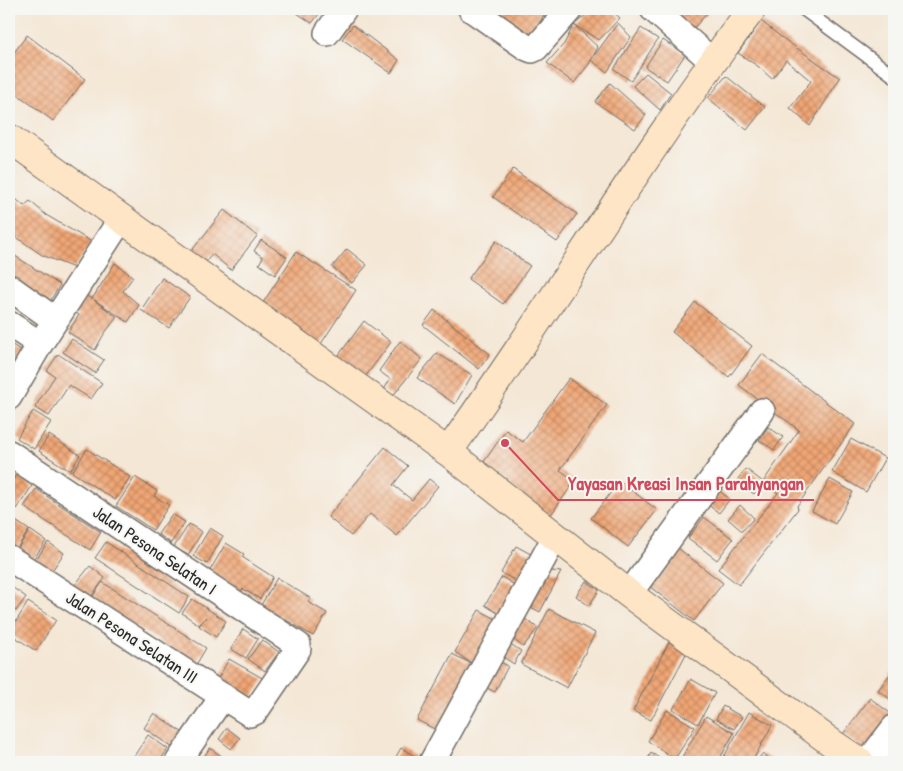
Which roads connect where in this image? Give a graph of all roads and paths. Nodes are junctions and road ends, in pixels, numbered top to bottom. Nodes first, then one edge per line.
1 (344, 9) edge
2 (471, 9) edge
3 (570, 9) edge
4 (653, 9) edge
5 (752, 9) edge
6 (803, 9) edge
7 (327, 33) dead end
8 (712, 62) junction
9 (894, 76) edge
10 (9, 138) edge
11 (121, 219) junction
12 (9, 288) edge
13 (55, 320) junction
14 (9, 324) edge
15 (40, 344) junction
16 (9, 397) edge
17 (762, 411) dead end
18 (448, 452) junction
19 (9, 453) edge
20 (555, 537) junction
21 (9, 558) edge
22 (629, 594) junction
23 (223, 696) junction
24 (255, 712) joint
25 (894, 728) edge
26 (178, 762) edge
27 (432, 762) edge
28 (860, 762) edge
29 (868, 762) edge

1 - 7 street
2 - 3 street
4 - 8 street
5 - 8 street
6 - 9 lane
8 - 18 street
10 - 11 street
11 - 13 street
11 - 18 street
12 - 13 street
13 - 15 street
14 - 15 street
15 - 16 street
17 - 22 street
18 - 20 street
19 - 24 street, Jalan Pesona Selatan I
20 - 22 street
20 - 27 street
21 - 23 street, Jalan Pesona Selatan III
22 - 28 street
23 - 24 street, Jalan Pesona Selatan III
23 - 26 street
25 - 29 street

